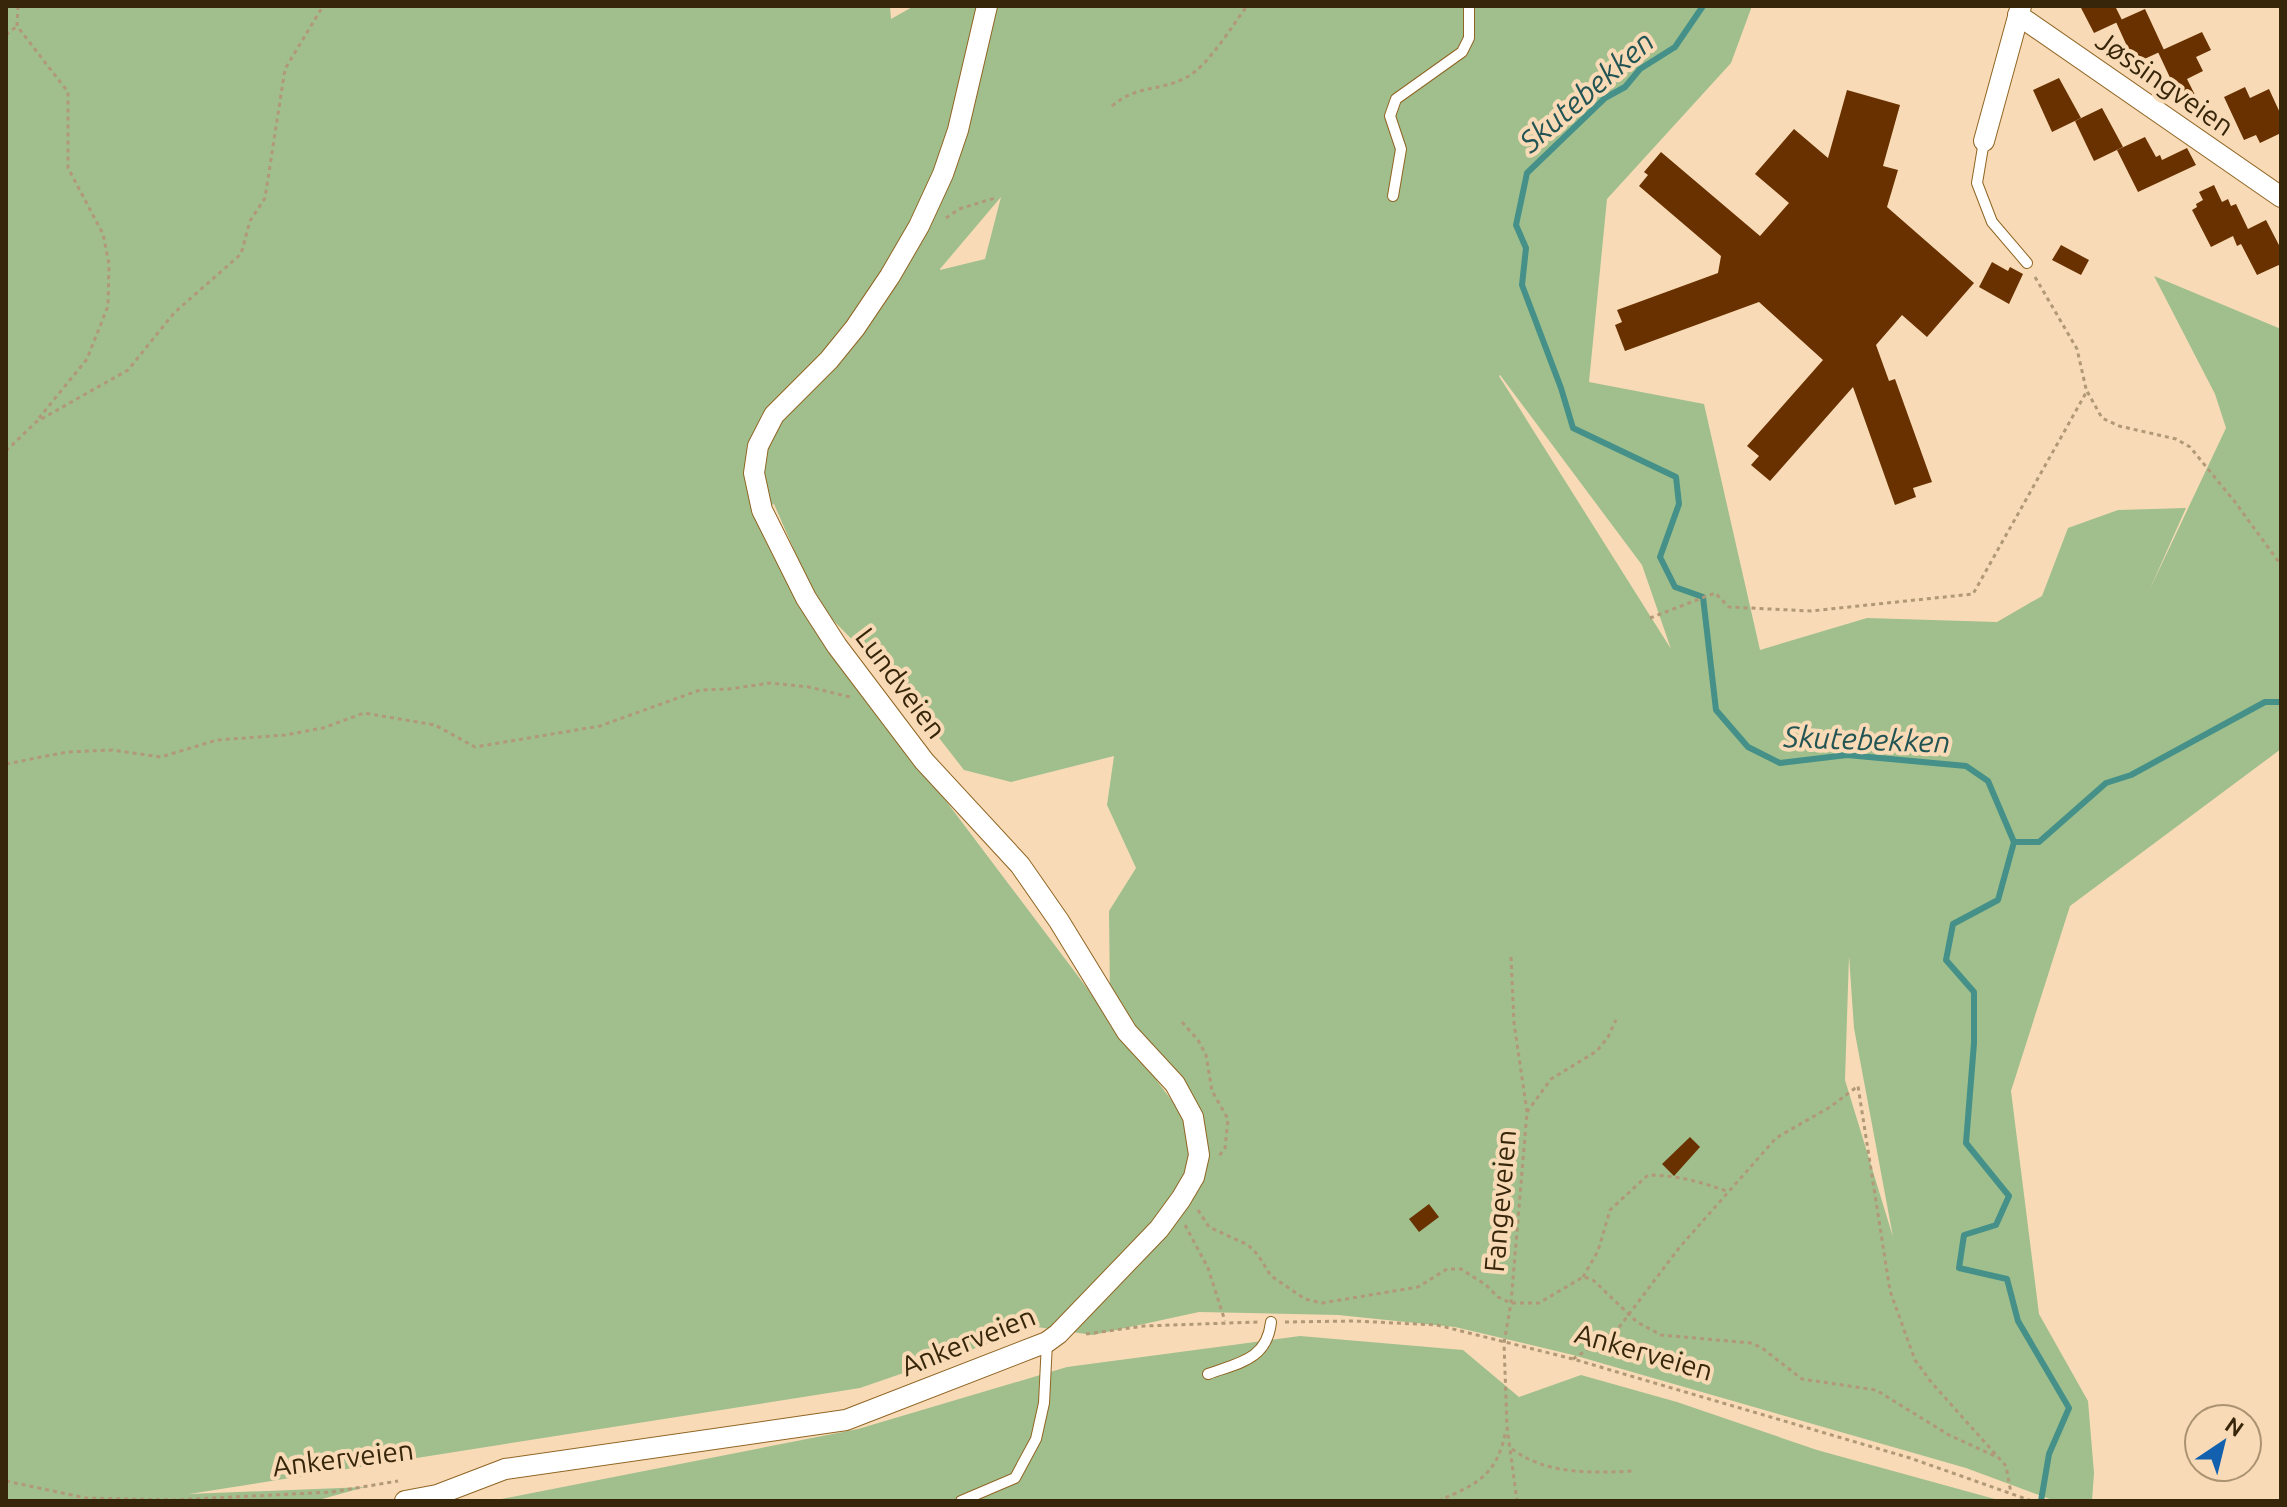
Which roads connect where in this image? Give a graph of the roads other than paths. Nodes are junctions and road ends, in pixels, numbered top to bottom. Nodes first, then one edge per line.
1 (987, 6) edge
2 (1469, 6) edge
3 (2019, 10) edge
4 (1984, 141) joint
5 (1393, 196) dead end
6 (2281, 197) edge
7 (2027, 263) road end
8 (1271, 1322) road end
9 (1053, 1338) junction
10 (1208, 1374) dead end
11 (405, 1501) edge
12 (961, 1501) edge

1 - 9 street, Lundveien
2 - 5 lane
3 - 4 street, Jøssingveien
3 - 6 street, Jøssingveien
4 - 7 lane
8 - 10 lane
9 - 11 street, Ankerveien
9 - 12 lane

